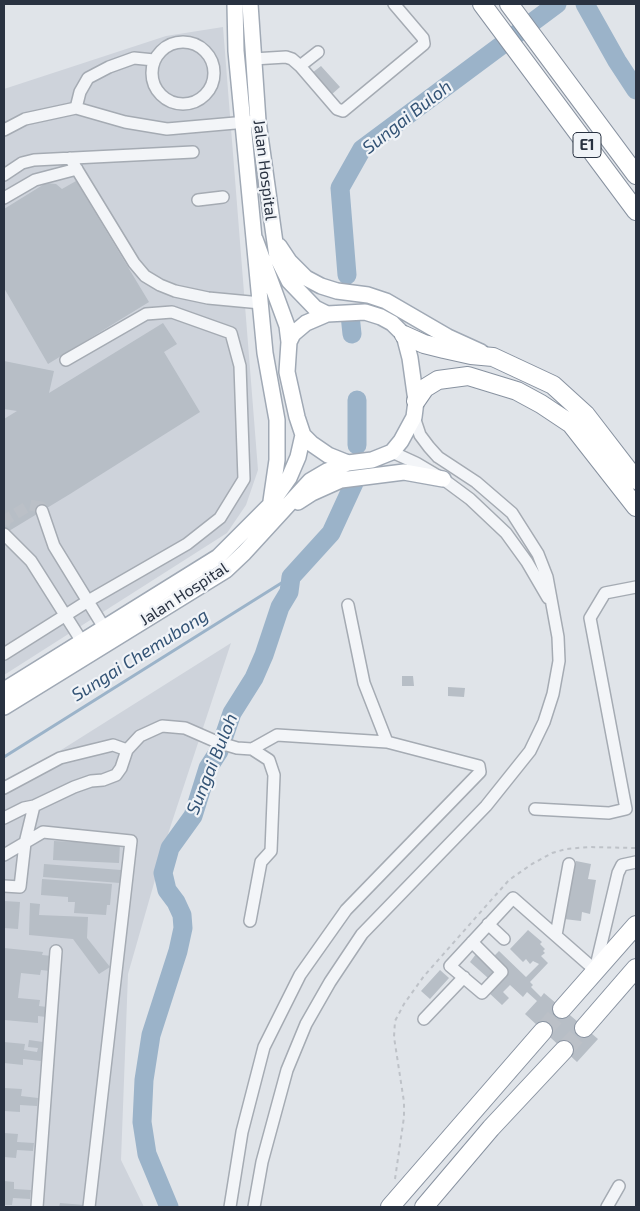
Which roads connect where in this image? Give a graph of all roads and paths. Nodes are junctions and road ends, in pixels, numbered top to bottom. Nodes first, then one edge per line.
1 (235, 4) edge
2 (250, 4) edge
3 (394, 4) edge
4 (482, 4) edge
5 (509, 4) edge
6 (318, 52) dead end
7 (154, 60) junction
8 (253, 60) junction
9 (300, 66) junction
10 (76, 108) junction
11 (251, 122) junction
12 (4, 130) edge
13 (193, 152) dead end
14 (70, 158) junction
15 (77, 169) junction
16 (4, 175) edge
17 (636, 175) edge
18 (223, 197) dead end
19 (4, 198) edge
20 (198, 200) dead end
21 (636, 211) edge
22 (273, 236) junction
23 (255, 239) junction
24 (261, 303) junction
25 (327, 314) junction
26 (404, 335) junction
27 (289, 342) junction
28 (493, 357) junction
29 (66, 360) dead end
30 (269, 375) junction
31 (415, 409) junction
32 (297, 417) junction
33 (303, 435) junction
34 (392, 452) junction
35 (348, 463) junction
36 (443, 479) junction
37 (636, 480) edge
38 (636, 507) edge
39 (274, 510) junction
40 (42, 511) dead end
41 (4, 534) edge
42 (636, 587) edge
43 (88, 601) junction
44 (552, 604) junction
45 (348, 605) dead end
46 (65, 615) junction
47 (108, 634) junction
48 (86, 648) junction
49 (4, 654) edge
50 (4, 690) edge
51 (4, 706) edge
52 (387, 742) junction
53 (252, 749) junction
54 (127, 750) junction
55 (4, 788) edge
56 (34, 806) junction
57 (535, 809) dead end
58 (4, 818) edge
59 (25, 843) junction
60 (4, 855) edge
61 (636, 862) edge
62 (569, 864) dead end
63 (4, 886) edge
64 (250, 921) dead end
65 (488, 924) junction
66 (636, 925) edge
67 (556, 935) junction
68 (504, 939) dead end
69 (472, 942) junction
70 (56, 951) dead end
71 (636, 968) edge
72 (596, 970) junction
73 (464, 977) junction
74 (562, 1009) tunnel mouth
75 (424, 1019) dead end
76 (584, 1028) tunnel mouth
77 (543, 1031) tunnel mouth
78 (564, 1050) tunnel mouth
79 (619, 1186) dead end
80 (37, 1207) edge
81 (89, 1207) edge
82 (230, 1207) edge
83 (254, 1207) edge
84 (390, 1207) edge
85 (424, 1207) edge
86 (607, 1207) edge

1 - 11 main road, Jalan Hospital
2 - 8 main road, Jalan Hospital
3 - 9 street
4 - 21 highway, E1
5 - 17 highway, E1
6 - 9 street
7 - 7 street
7 - 10 street
8 - 9 street
8 - 11 main road, Jalan Hospital
10 - 11 street
10 - 12 street
11 - 22 main road, Jalan Hospital
11 - 23 main road, Jalan Hospital
13 - 14 street
14 - 15 street
14 - 16 street
15 - 19 street
15 - 24 street
18 - 20 street
22 - 25 main road, Jalan Hospital
22 - 28 main road
23 - 24 main road, Jalan Hospital
23 - 27 main road, Jalan Hospital
24 - 30 main road, Jalan Hospital
25 - 26 main road
25 - 27 main road
26 - 28 highway
26 - 31 main road
27 - 32 main road, Jalan Hospital
28 - 37 highway
29 - 43 street
30 - 32 main road
30 - 39 main road, Jalan Hospital
31 - 34 main road
31 - 38 highway
31 - 44 street
32 - 33 main road, Jalan Hospital
33 - 35 main road
33 - 39 main road, Jalan Hospital
34 - 35 main road
34 - 36 street
35 - 39 main road, Jalan Hospital
36 - 39 main road
36 - 44 street
39 - 47 main road, Jalan Hospital
40 - 43 street
41 - 46 street
42 - 57 street
43 - 46 street
43 - 47 street
44 - 83 street
45 - 52 street
46 - 48 street
46 - 49 street
47 - 48 main road, Jalan Hospital
48 - 50 main road, Jalan Hospital
48 - 51 main road, Jalan Hospital
52 - 53 street
52 - 82 street
53 - 54 street
53 - 64 street
54 - 55 street
54 - 56 street
56 - 58 street
56 - 59 street
59 - 60 street
59 - 63 street
59 - 81 street
61 - 72 street
62 - 67 street
65 - 67 street
65 - 68 street
65 - 69 street
66 - 72 highway
67 - 72 street
69 - 73 street
69 - 73 street
70 - 80 street
71 - 76 highway
72 - 74 highway
73 - 75 street
77 - 84 highway
78 - 85 highway
79 - 86 street

